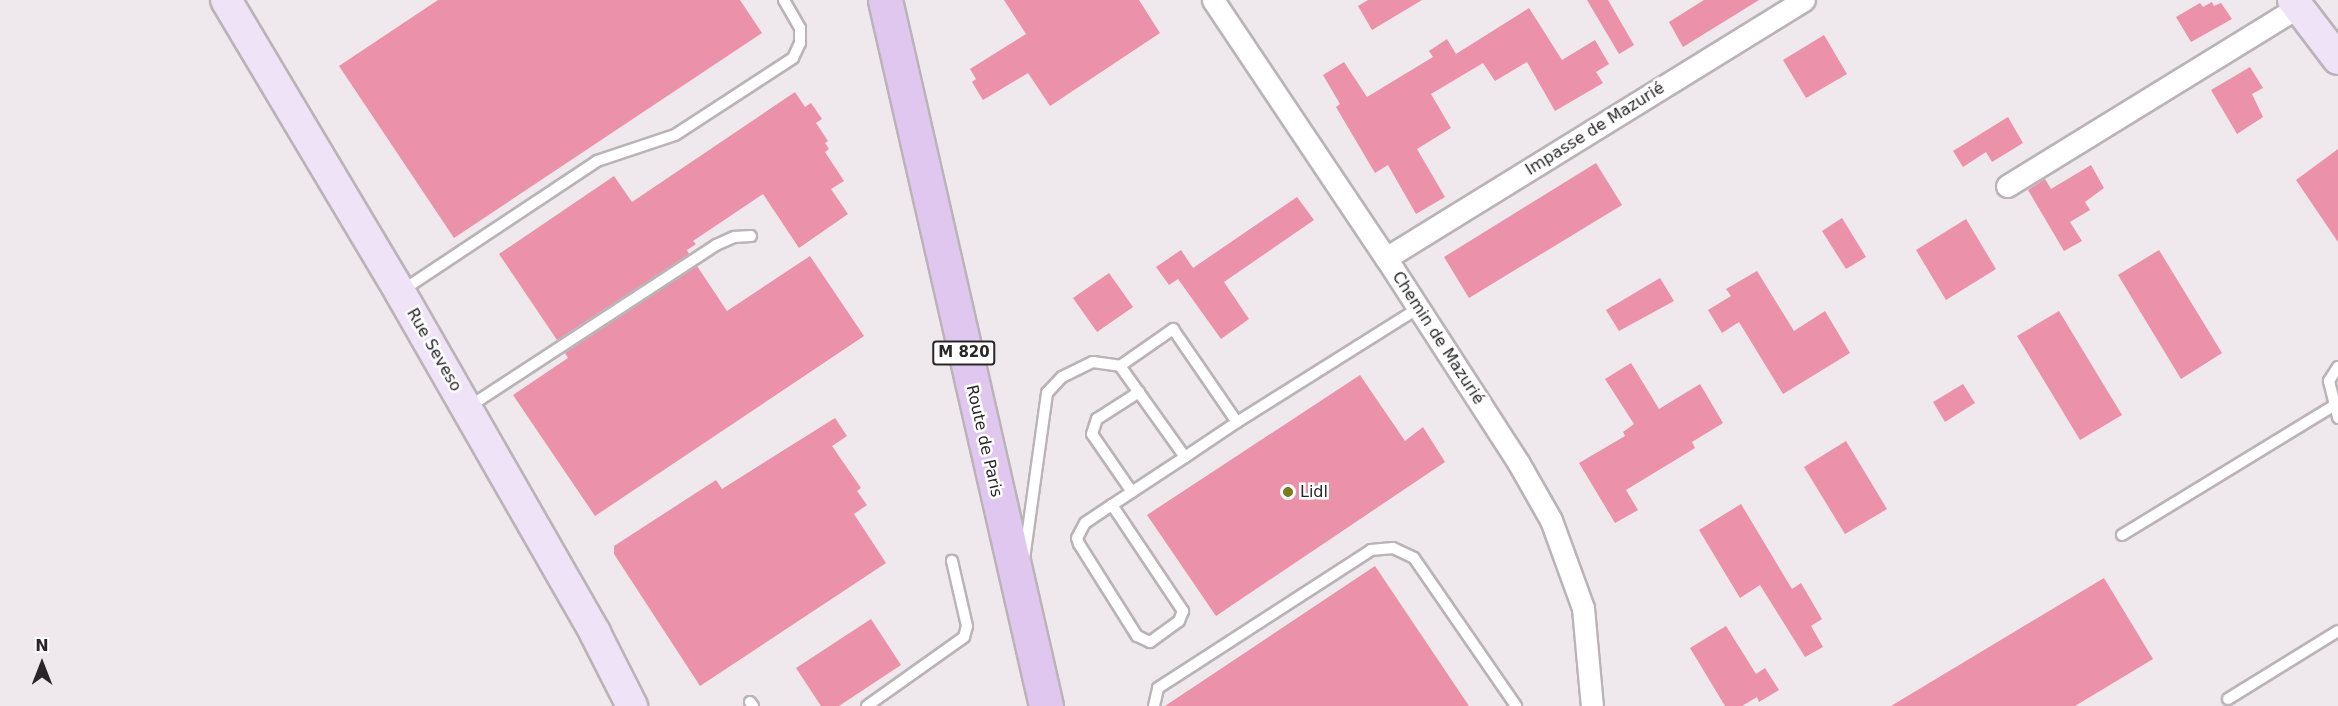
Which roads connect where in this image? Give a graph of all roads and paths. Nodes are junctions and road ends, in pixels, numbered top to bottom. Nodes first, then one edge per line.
1 (226, 0) edge
2 (784, 0) edge
3 (885, 0) edge
4 (1214, 0) edge
5 (1804, 0) edge
6 (2296, 4) edge
7 (2338, 59) edge
8 (2007, 186) dead end
9 (751, 236) dead end
10 (1386, 258) junction
11 (400, 292) junction
12 (1419, 308) junction
13 (1120, 366) junction
14 (2338, 367) edge
15 (1138, 392) junction
16 (2333, 406) junction
17 (466, 408) junction
18 (2338, 418) edge
19 (1237, 422) junction
20 (1185, 457) junction
21 (1132, 492) junction
22 (1112, 505) junction
23 (2122, 535) dead end
24 (952, 561) dead end
25 (1019, 589) junction
26 (2338, 631) edge
27 (2228, 699) dead end
28 (632, 706) edge
29 (867, 706) edge
30 (1046, 706) edge
31 (1154, 706) edge
32 (1516, 706) edge
33 (1592, 706) edge

1 - 11 street, Rue Seveso
2 - 11 lane
3 - 25 main road, Route de Paris / M 820
4 - 10 street, Chemin de Mazurié
5 - 10 street, Impasse de Mazurié
6 - 7 street
6 - 8 street
9 - 17 lane
10 - 12 street, Chemin de Mazurié
11 - 17 street, Rue Seveso
12 - 19 lane
12 - 33 street, Chemin de Mazurié
13 - 15 lane
13 - 19 lane
13 - 25 lane
14 - 16 lane
15 - 20 lane
15 - 21 lane
16 - 18 lane
16 - 23 lane
17 - 28 street, Rue Seveso
19 - 20 lane
20 - 21 lane
21 - 22 lane
22 - 22 lane
24 - 29 lane
25 - 30 main road, Route de Paris / M 820
26 - 27 lane
31 - 32 lane

